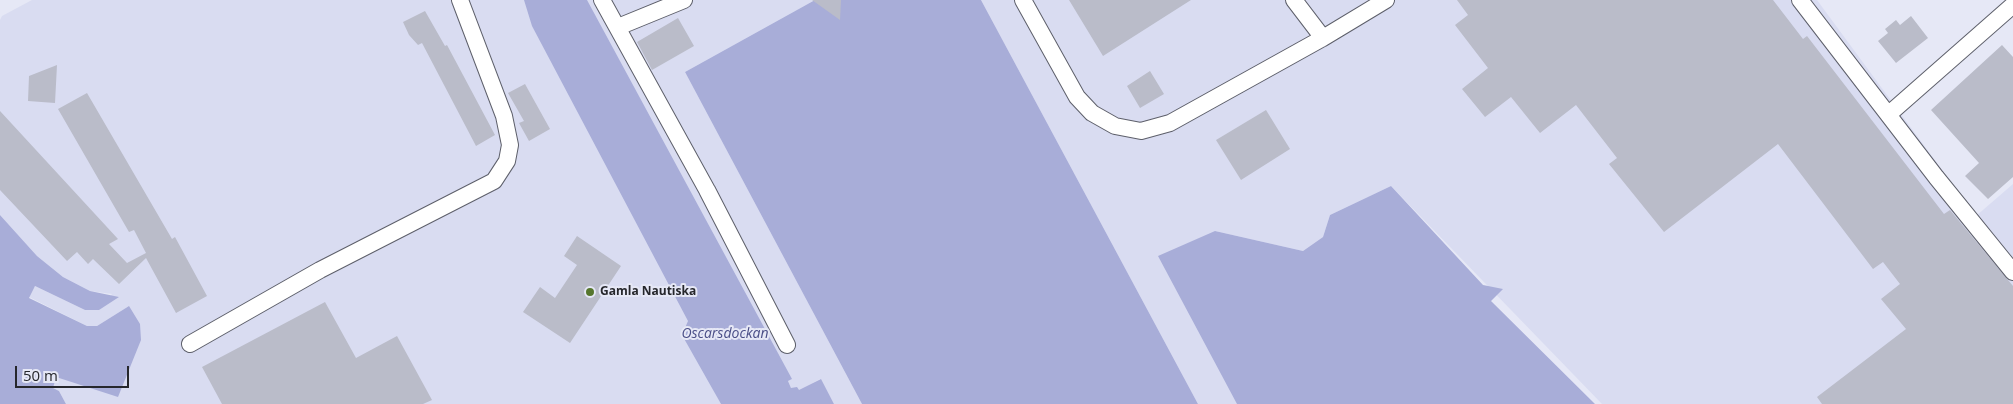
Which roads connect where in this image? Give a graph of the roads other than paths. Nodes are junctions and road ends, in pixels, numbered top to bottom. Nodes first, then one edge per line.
1 (460, 0) edge
2 (602, 0) edge
3 (684, 0) edge
4 (1023, 0) edge
5 (1294, 0) edge
6 (1386, 0) edge
7 (1800, 0) edge
8 (2013, 5) edge
9 (618, 27) junction
10 (1323, 38) junction
11 (1889, 114) junction
12 (2013, 272) edge
13 (190, 344) dead end
14 (787, 345) dead end

1 - 13 street
2 - 9 street
3 - 9 street
4 - 10 street
5 - 10 street
6 - 10 street
7 - 11 street
8 - 11 street
9 - 14 street
11 - 12 street

